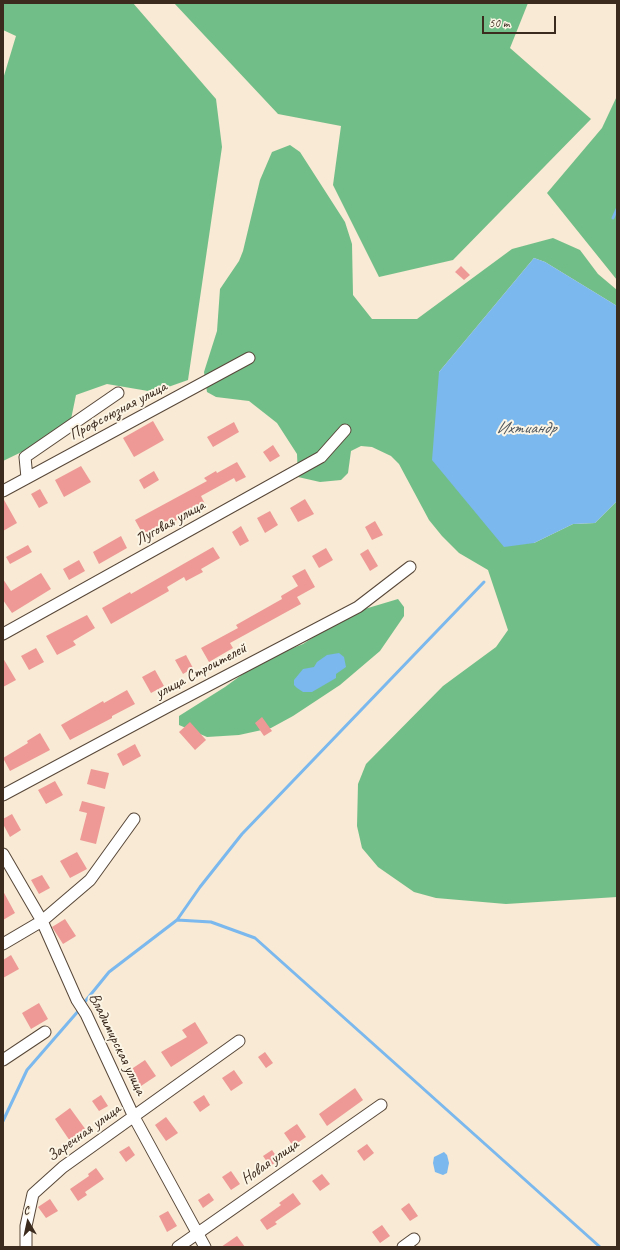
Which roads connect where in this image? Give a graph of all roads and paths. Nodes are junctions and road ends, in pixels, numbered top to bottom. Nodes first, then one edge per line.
1 (249, 358) dead end
2 (118, 393) dead end
3 (345, 430) dead end
4 (26, 478) junction
5 (3, 491) edge
6 (410, 567) dead end
7 (3, 634) edge
8 (3, 795) edge
9 (134, 819) dead end
10 (3, 854) edge
11 (42, 921) junction
12 (3, 944) edge
13 (44, 1032) dead end
14 (239, 1041) dead end
15 (3, 1060) edge
16 (381, 1105) dead end
17 (134, 1117) junction
18 (196, 1233) junction
19 (414, 1239) dead end
20 (26, 1247) edge
21 (178, 1247) edge
22 (205, 1247) edge
23 (403, 1247) edge

1 - 4 street, Профсоюзная улица
2 - 4 street
3 - 7 street, Луговая улица
4 - 5 street, Профсоюзная улица
6 - 8 street, улица Строителей
9 - 11 street
10 - 11 street, Владимирская улица
11 - 12 street
11 - 17 street, Владимирская улица
13 - 15 street
14 - 17 street, Заречная улица
16 - 18 street, Новая улица
17 - 18 street, Владимирская улица
17 - 20 street, Заречная улица
18 - 21 street, Новая улица
18 - 22 street, Владимирская улица
19 - 23 street

